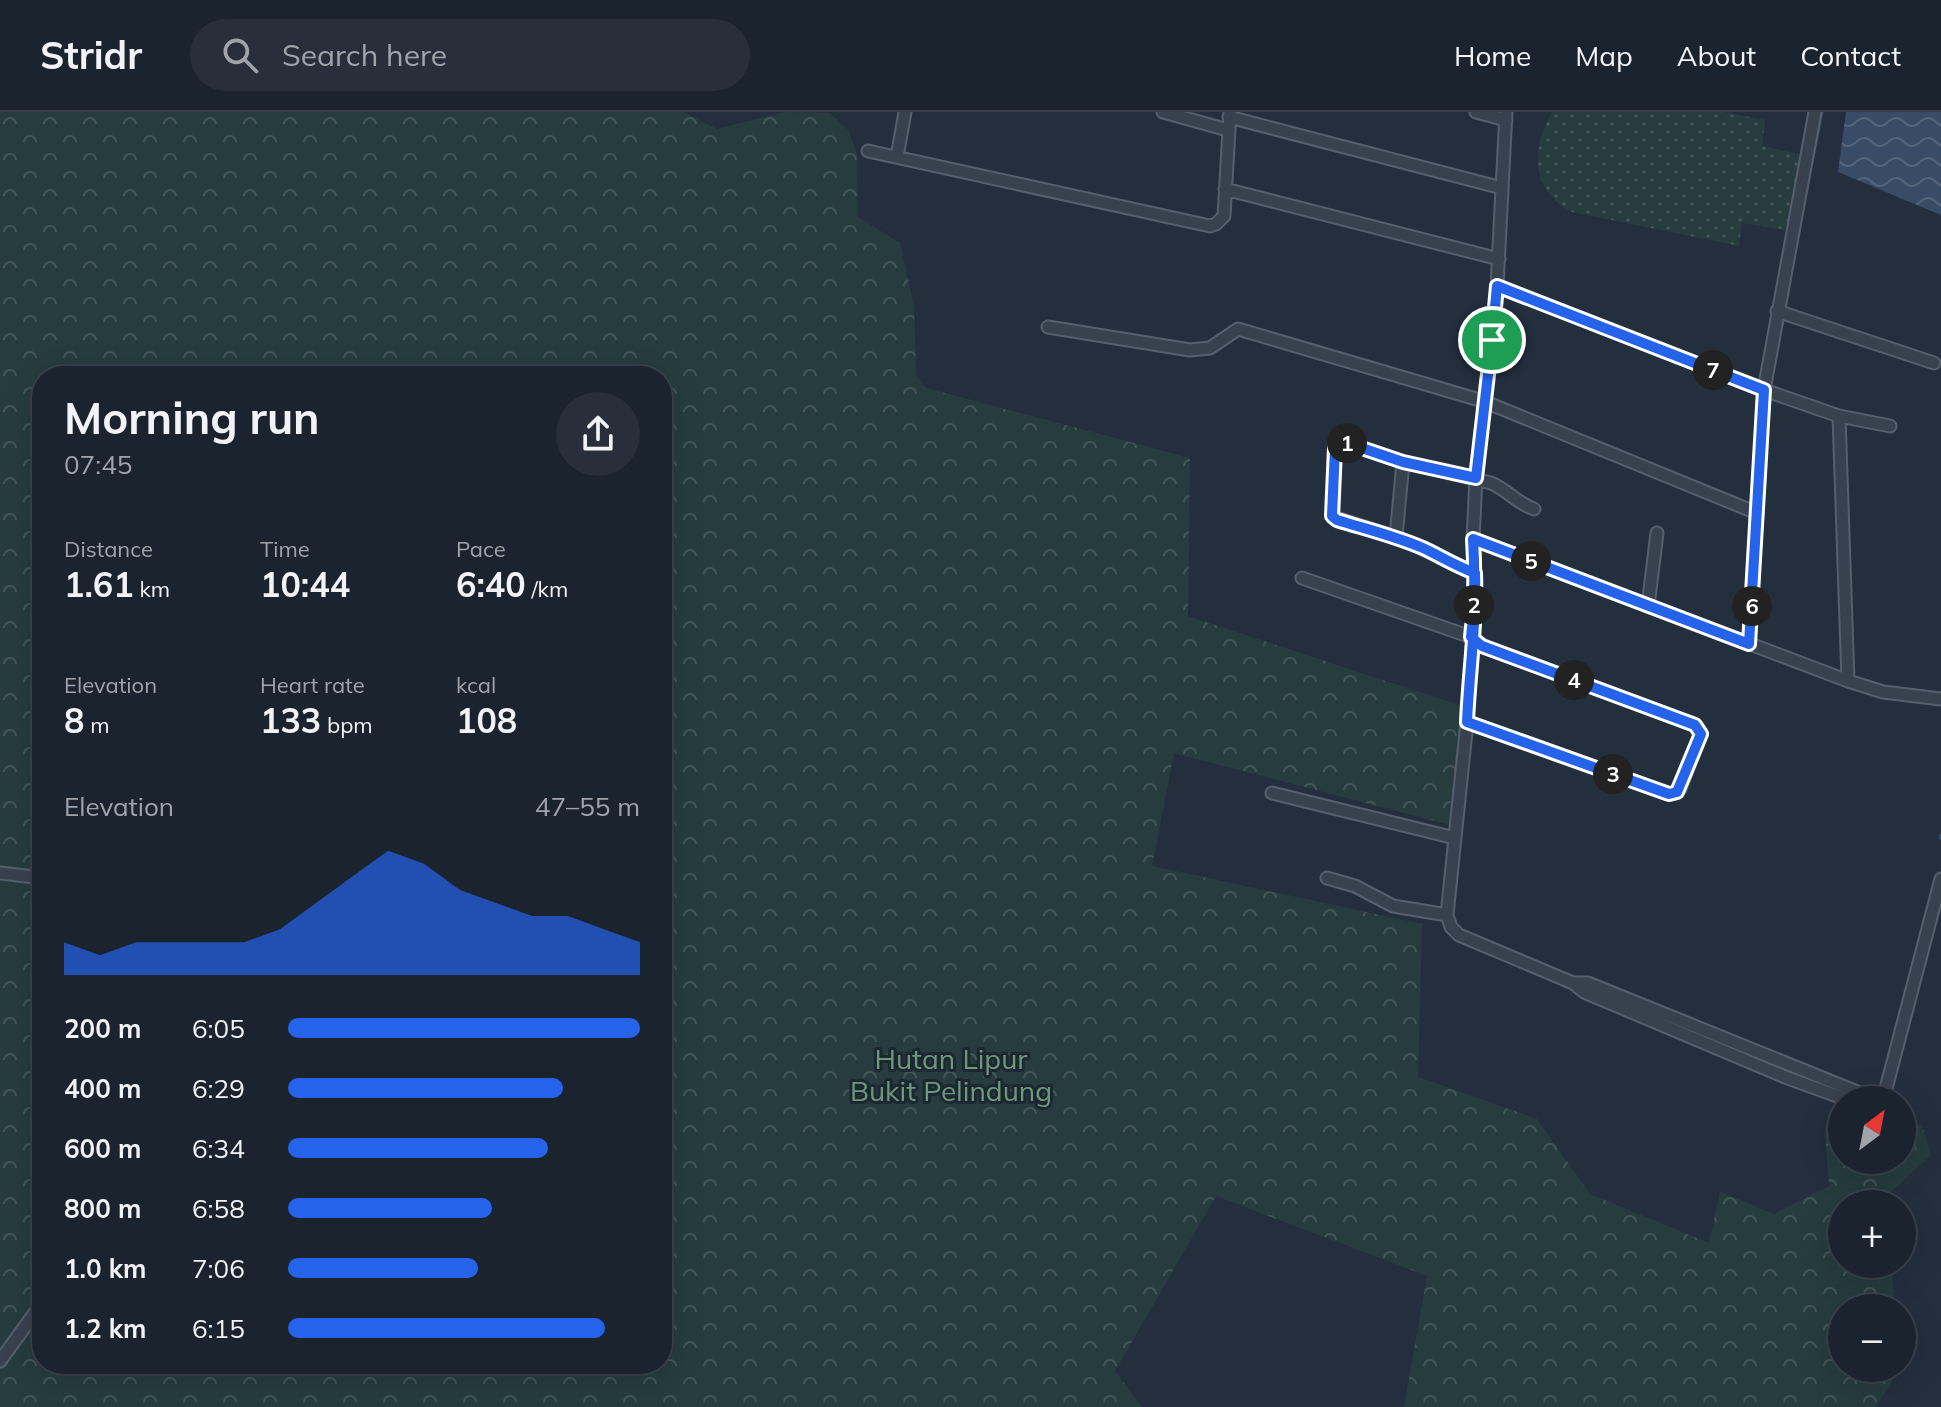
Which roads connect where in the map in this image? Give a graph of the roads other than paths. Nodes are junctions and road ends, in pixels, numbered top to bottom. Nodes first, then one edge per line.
1 (905, 112) edge
2 (1163, 112) edge
3 (1476, 112) edge
4 (1815, 112) edge
5 (1506, 116) edge
6 (1229, 120) edge
7 (868, 151) dead end
8 (897, 157) junction
9 (1502, 188) junction
10 (1225, 189) junction
11 (1499, 259) junction
12 (1497, 286) junction
13 (1777, 311) junction
14 (1048, 327) dead end
15 (1934, 363) dead end
16 (1764, 390) junction
17 (1483, 401) junction
18 (1839, 416) junction
19 (1890, 426) dead end
20 (1403, 462) junction
21 (1476, 478) junction
22 (1534, 509) dead end
23 (1757, 513) junction
24 (1657, 533) dead end
25 (1396, 537) junction
26 (1473, 539) junction
27 (1475, 573) junction
28 (1302, 578) dead end
29 (1648, 606) junction
30 (1471, 637) junction
31 (1749, 644) junction
32 (1848, 681) junction
33 (1941, 699) edge
34 (1467, 722) junction
35 (1272, 793) dead end
36 (1455, 838) junction
37 (0, 873) edge
38 (32, 877) edge
39 (1327, 878) dead end
40 (1941, 879) edge
41 (1447, 915) junction
42 (1573, 983) junction
43 (1842, 1086) edge
44 (1887, 1086) edge
45 (1828, 1093) edge
46 (32, 1317) edge
47 (0, 1361) edge

1 - 8 street
2 - 6 street
3 - 5 street
4 - 13 street
5 - 9 street
6 - 9 street
6 - 10 street
7 - 8 street
8 - 10 street
9 - 11 street
10 - 11 street
11 - 12 street
12 - 16 street
12 - 17 street
13 - 15 street
13 - 16 street
14 - 17 street
16 - 18 street
16 - 23 street
17 - 21 street
17 - 23 street
18 - 19 street
18 - 32 street
20 - 21 street
20 - 25 street
20 - 25 street
21 - 22 street
21 - 26 street
23 - 31 street
24 - 29 street
25 - 27 street
26 - 27 street
26 - 29 street
27 - 30 street
28 - 30 street
29 - 31 street
30 - 34 street
30 - 34 street
31 - 32 street
32 - 33 street
34 - 36 street
35 - 36 street
36 - 41 street
37 - 38 street
39 - 41 street
40 - 44 street
41 - 42 street
42 - 43 street
42 - 45 street
46 - 47 street

